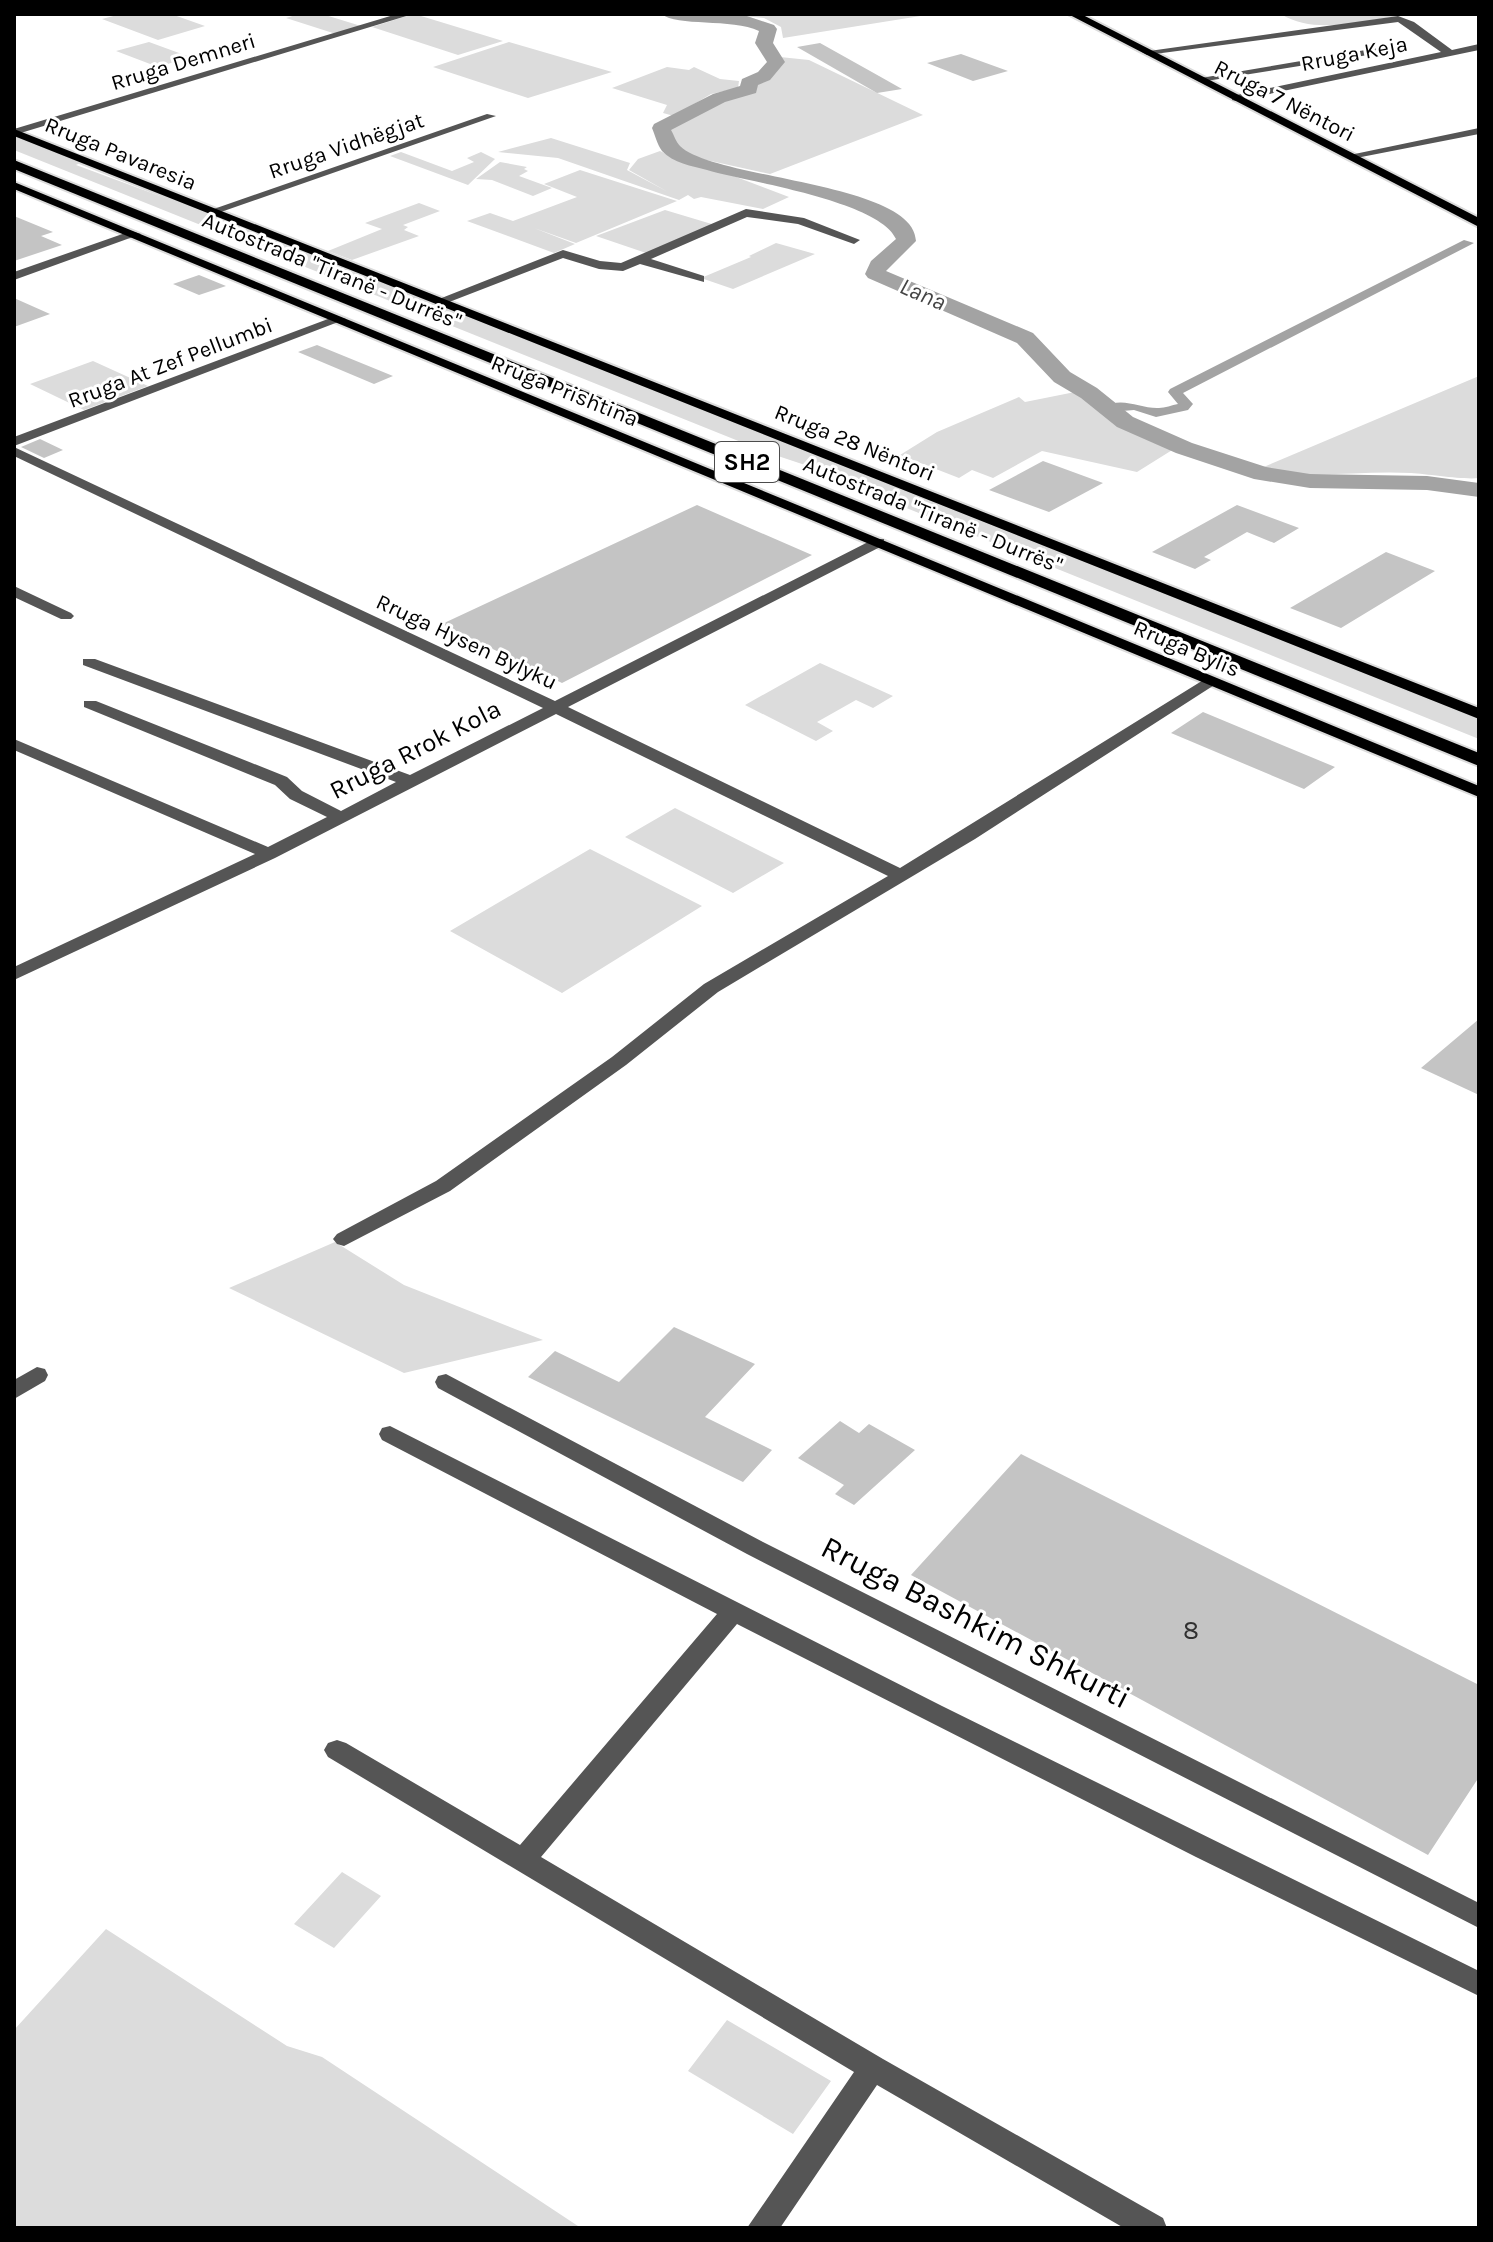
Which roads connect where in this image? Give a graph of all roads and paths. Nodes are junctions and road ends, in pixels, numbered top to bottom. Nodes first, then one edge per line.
1 (408, 14) edge
2 (1073, 14) edge
3 (1479, 47) edge
4 (1395, 48) dead end
5 (1147, 52) junction
6 (1450, 53) junction
7 (1200, 79) junction
8 (1236, 98) junction
9 (491, 116) dead end
10 (1479, 131) edge
11 (15, 132) edge
12 (14, 153) edge
13 (1351, 156) junction
14 (14, 164) edge
15 (14, 185) edge
16 (214, 211) junction
17 (1479, 223) edge
18 (135, 234) junction
19 (854, 240) dead end
20 (641, 260) junction
21 (14, 276) edge
22 (700, 279) dead end
23 (440, 301) junction
24 (340, 319) junction
25 (14, 442) edge
26 (14, 451) edge
27 (879, 542) junction
28 (14, 591) edge
29 (66, 616) dead end
30 (89, 662) dead end
31 (1211, 682) junction
32 (90, 704) dead end
33 (553, 706) junction
34 (1479, 714) edge
35 (14, 744) edge
36 (1479, 745) edge
37 (1479, 760) edge
38 (409, 781) junction
39 (1479, 792) edge
40 (340, 817) junction
41 (269, 854) junction
42 (900, 875) junction
43 (14, 974) edge
44 (344, 1239) dead end
45 (37, 1375) dead end
46 (446, 1382) dead end
47 (14, 1391) edge
48 (390, 1434) dead end
49 (733, 1612) junction
50 (337, 1750) dead end
51 (522, 1861) junction
52 (1479, 1916) edge
53 (1479, 1984) edge
54 (873, 2068) junction
55 (762, 2228) edge
56 (1152, 2228) edge

1 - 11 street, Rruga Demneri
2 - 5 main road, Rruga 7 Nëntori
3 - 6 street, Rruga Keja
4 - 7 street
5 - 6 street
5 - 7 main road, Rruga 7 Nëntori
6 - 8 street, Rruga Keja
7 - 8 main road, Rruga 7 Nëntori
8 - 13 main road, Rruga 7 Nëntori
9 - 16 street, Rruga Vidhëgjat
10 - 13 street
11 - 16 main road, Rruga Pavaresia
12 - 36 highway, Autostrada "Tiranë - Durrës" / SH2
13 - 17 main road, Rruga 7 Nëntori
14 - 37 highway, Autostrada "Tiranë - Durrës" / SH2
15 - 18 main road, Rruga Prishtina
16 - 23 main road, Rruga 28 Nëntori
18 - 21 street
18 - 24 main road, Rruga Prishtina
19 - 20 street
20 - 22 street
20 - 23 street
23 - 34 main road, Rruga 28 Nëntori
24 - 25 street, Rruga At Zef Pellumbi
24 - 27 main road, Rruga Prishtina
26 - 33 street, Rruga Hysen Bylyku
27 - 31 main road, Rruga Bylis
27 - 33 street, Rruga Rrok Kola
28 - 29 street
30 - 38 street
31 - 39 main road, Rruga Bylis
31 - 42 street
32 - 40 street
33 - 38 street, Rruga Rrok Kola
33 - 42 street, Rruga Hysen Bylyku
35 - 41 street
38 - 40 street, Rruga Rrok Kola
40 - 41 street, Rruga Rrok Kola
41 - 43 street, Rruga Rrok Kola
42 - 44 street
45 - 47 street
46 - 52 street, Rruga Bashkim Shkurti
48 - 49 street
49 - 51 street
49 - 53 street
50 - 51 street
51 - 54 street
54 - 55 street
54 - 56 street

